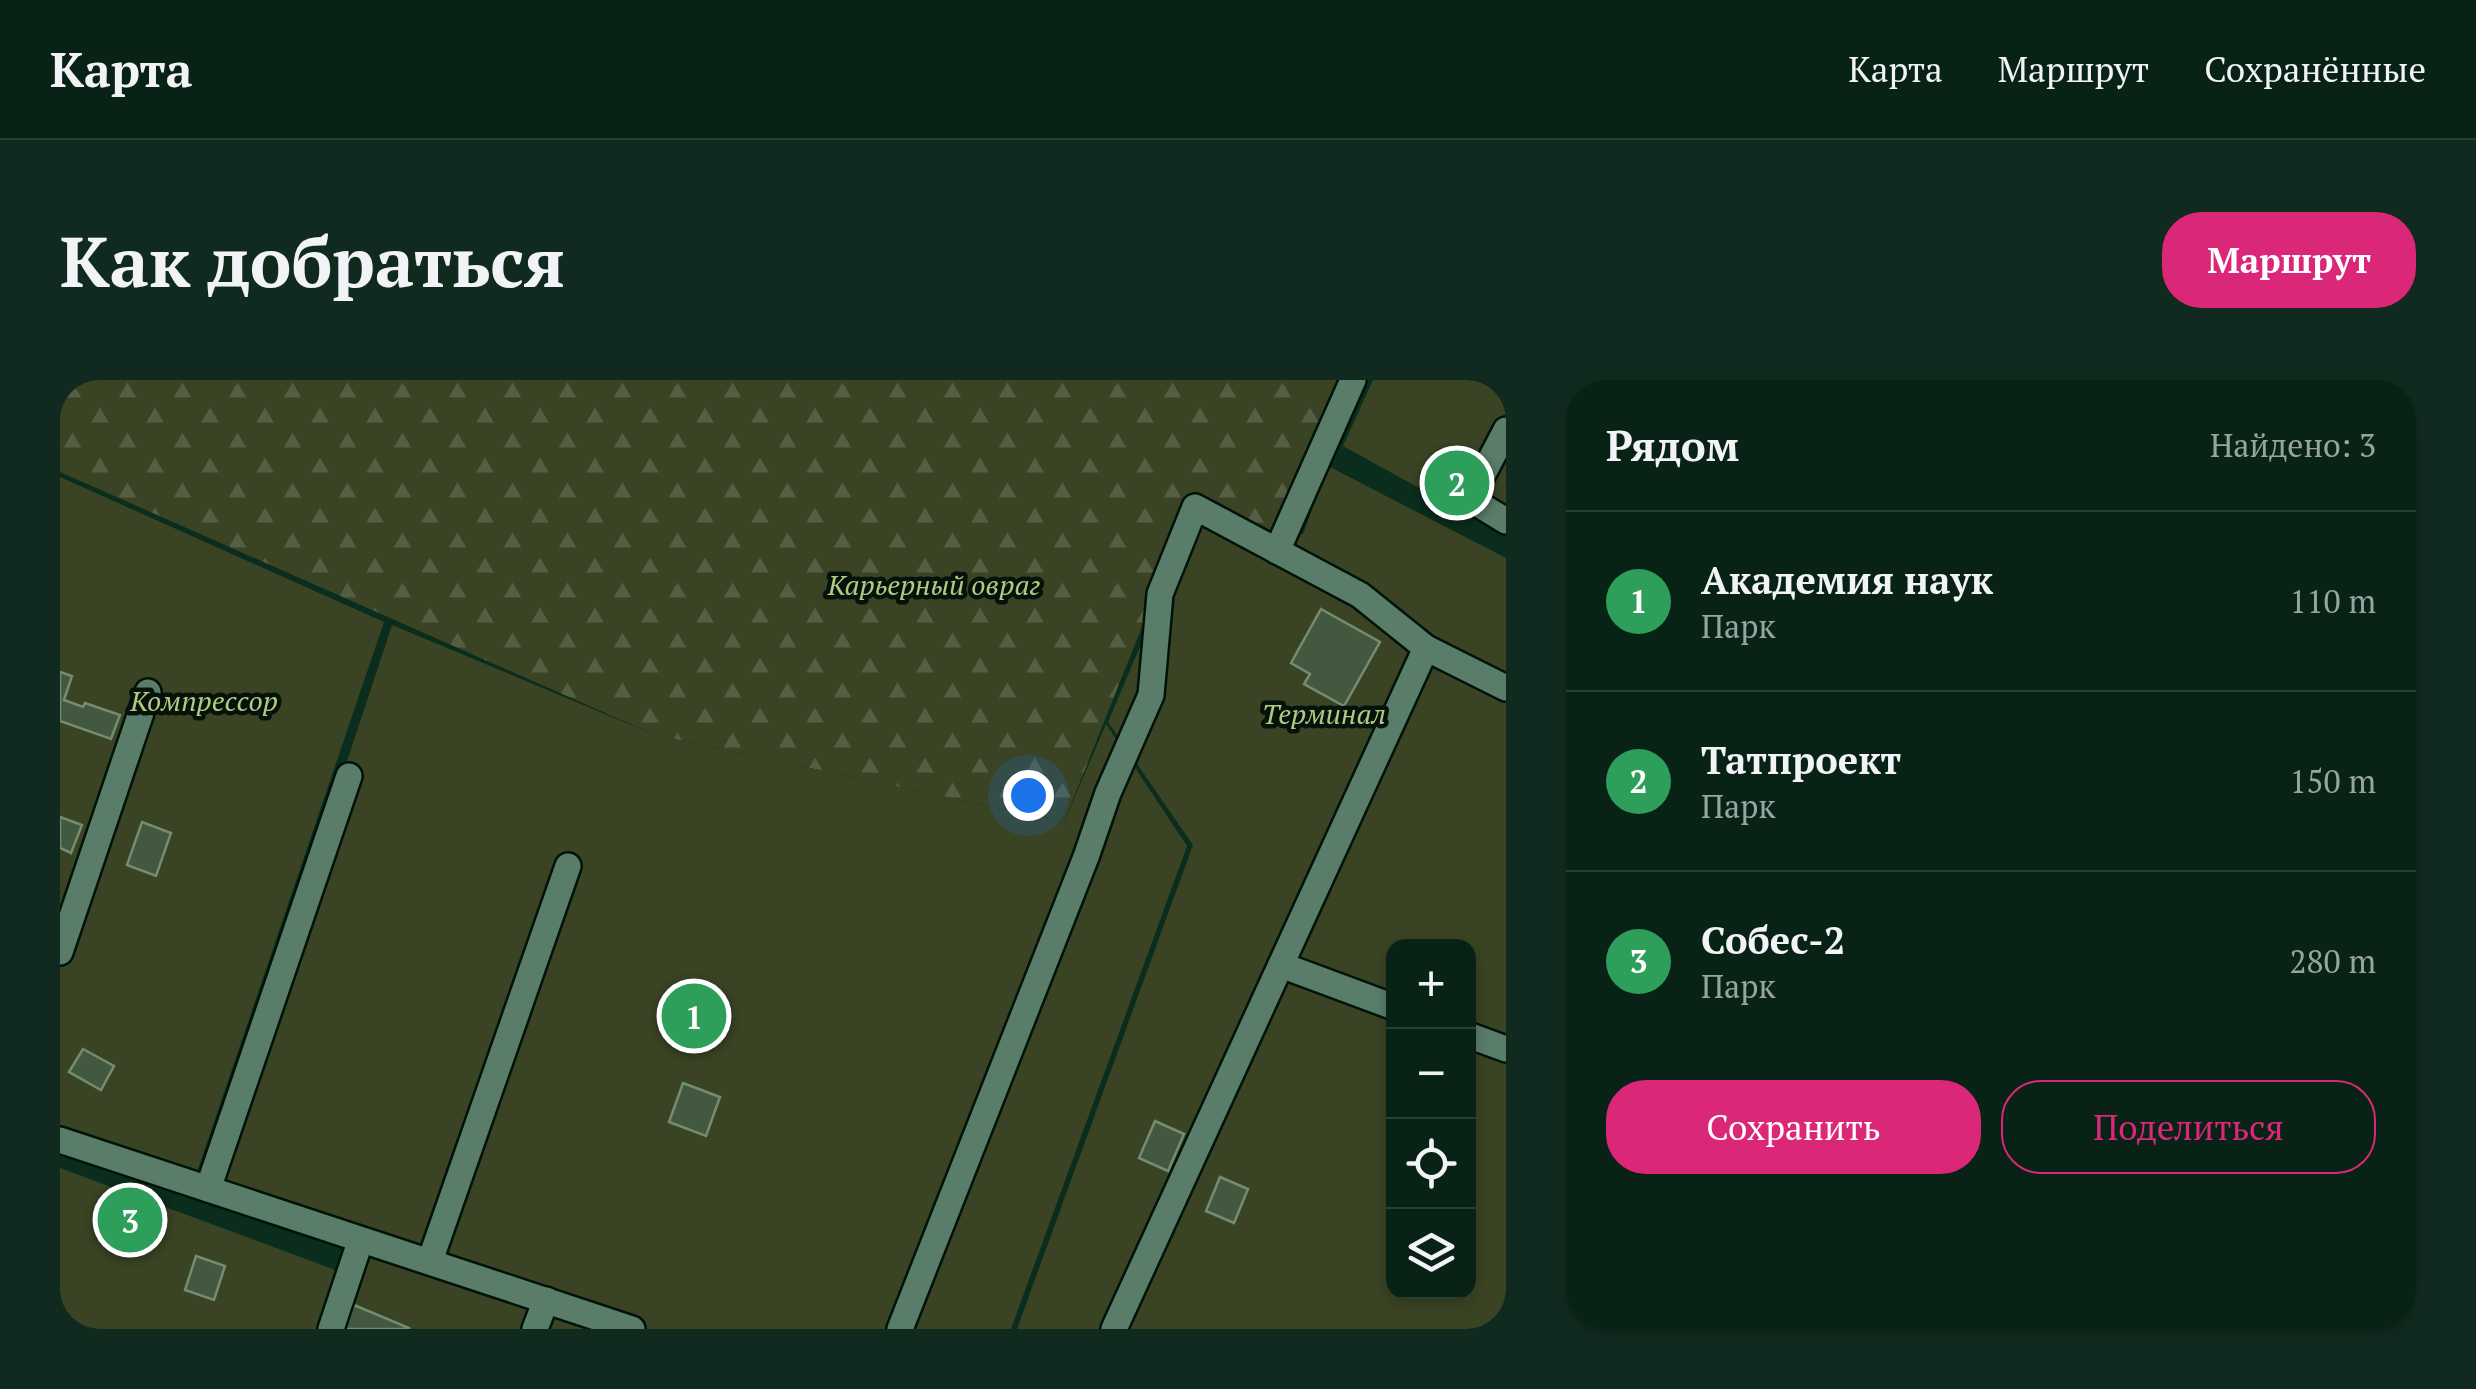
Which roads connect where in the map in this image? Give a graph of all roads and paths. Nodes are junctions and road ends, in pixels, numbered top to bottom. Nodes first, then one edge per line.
1 (1353, 380) edge
2 (1506, 430) edge
3 (1506, 521) edge
4 (1277, 551) junction
5 (1426, 648) junction
6 (1506, 688) edge
7 (148, 692) dead end
8 (350, 776) dead end
9 (568, 866) dead end
10 (60, 952) edge
11 (1281, 965) junction
12 (1386, 1004) edge
13 (1476, 1038) edge
14 (1506, 1049) edge
15 (60, 1140) edge
16 (208, 1188) junction
17 (360, 1242) junction
18 (430, 1261) junction
19 (546, 1300) junction
20 (331, 1329) edge
21 (535, 1329) edge
22 (632, 1329) edge
23 (900, 1329) edge
24 (1114, 1329) edge

1 - 4 street
2 - 3 street
4 - 5 street
4 - 23 street
5 - 6 street
5 - 11 street
7 - 10 street
8 - 16 street
9 - 18 street
11 - 12 street
11 - 24 street
13 - 14 street
15 - 16 street
16 - 17 street
17 - 18 street
17 - 20 street
18 - 19 street
19 - 21 street
19 - 22 street

